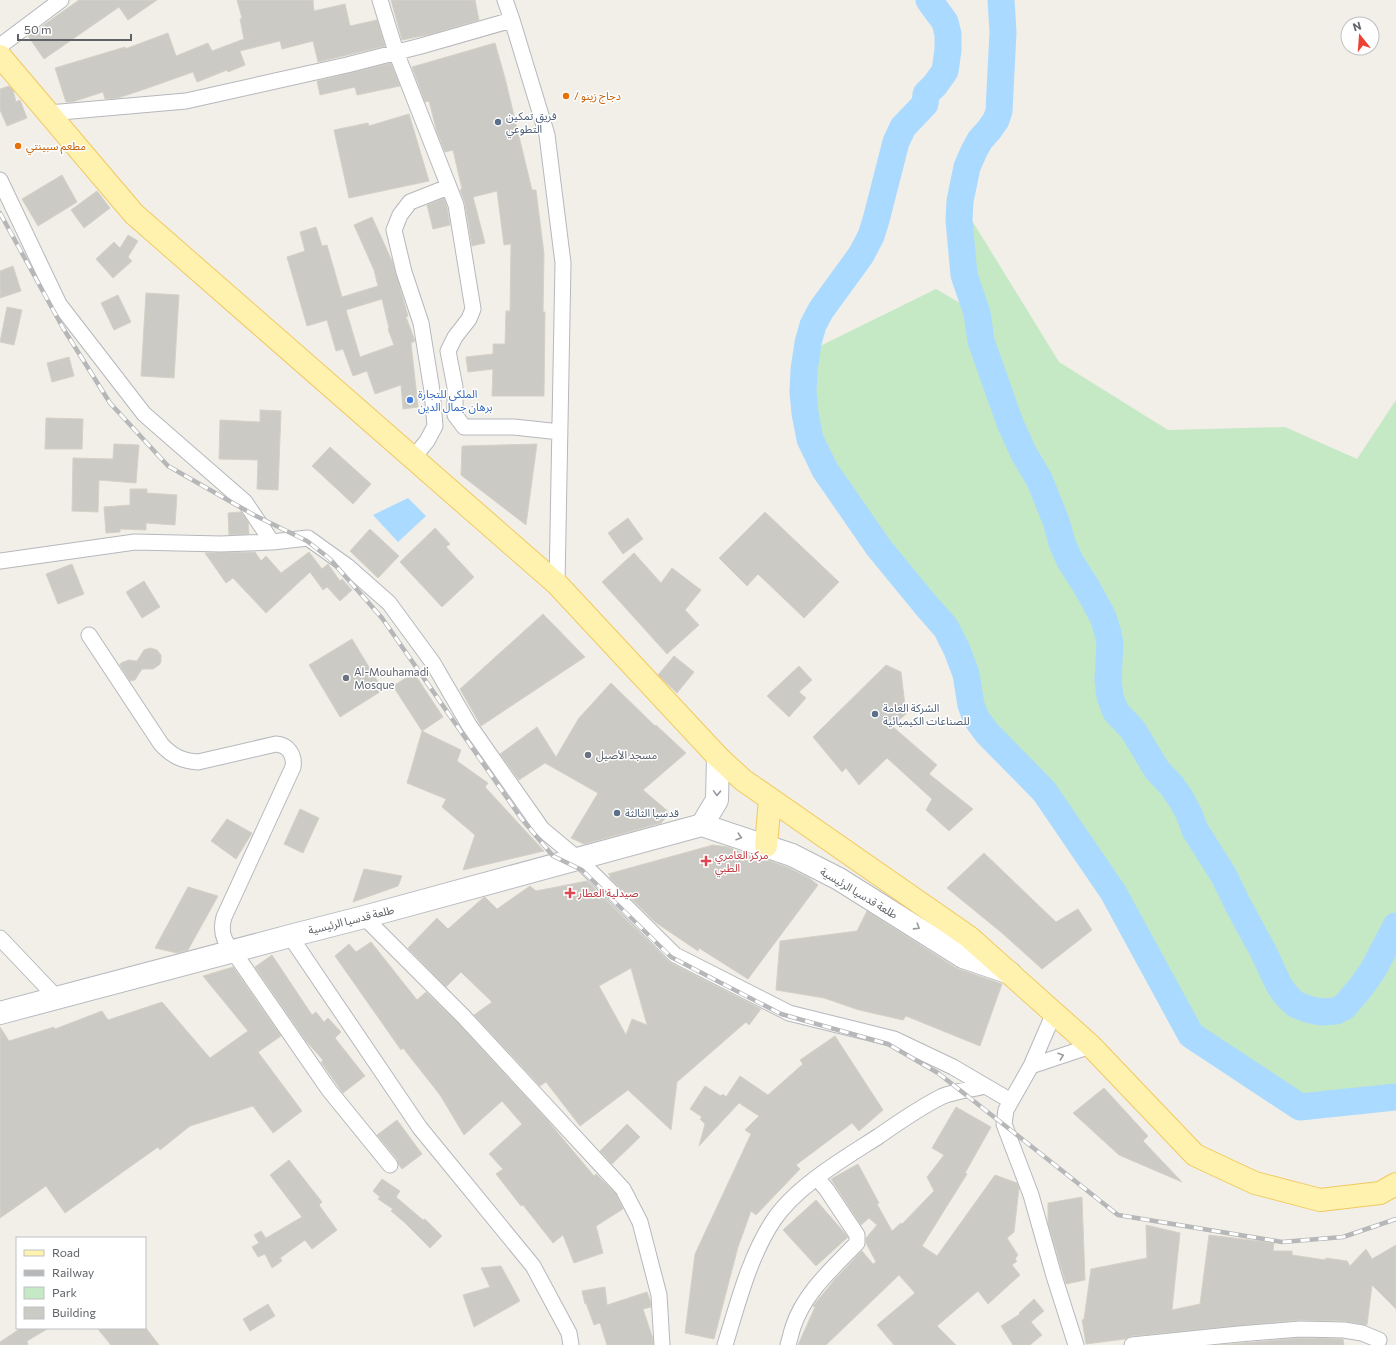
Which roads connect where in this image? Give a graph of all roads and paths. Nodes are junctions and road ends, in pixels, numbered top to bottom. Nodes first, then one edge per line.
1 (61, 0) edge
2 (380, 0) edge
3 (505, 0) edge
4 (512, 20) junction
5 (0, 46) edge
6 (396, 52) junction
7 (0, 56) edge
8 (48, 113) junction
9 (0, 180) edge
10 (448, 187) junction
11 (560, 432) junction
12 (413, 458) junction
13 (272, 542) junction
14 (0, 561) edge
15 (557, 584) junction
16 (89, 635) dead end
17 (718, 757) junction
18 (770, 799) junction
19 (702, 826) junction
20 (766, 846) junction
21 (578, 859) junction
22 (364, 918) junction
23 (290, 936) junction
24 (0, 938) edge
25 (233, 951) junction
26 (1010, 973) junction
27 (57, 998) junction
28 (0, 1013) edge
29 (1054, 1013) junction
30 (1091, 1046) junction
31 (1031, 1066) junction
32 (985, 1086) junction
33 (1011, 1101) junction
34 (390, 1165) dead end
35 (817, 1178) junction
36 (1396, 1184) edge
37 (1379, 1340) dead end
38 (571, 1345) edge
39 (662, 1345) edge
40 (725, 1345) edge
41 (788, 1345) edge
42 (1076, 1345) edge
43 (1132, 1345) edge

1 - 5 street
2 - 6 street
3 - 4 street
4 - 6 street
4 - 11 street
6 - 8 street
6 - 10 street
7 - 8 main road
8 - 12 main road
9 - 13 street
10 - 11 street
10 - 12 street
11 - 15 street
12 - 15 main road
13 - 14 street
13 - 21 street
15 - 17 main road
16 - 25 street
17 - 18 main road
17 -> 19 main road
18 - 20 main road
18 - 26 main road
19 -> 20 main road, طلعة قدسيا الرئيسية
19 - 21 main road, طلعة قدسيا الرئيسية
20 -> 26 main road, طلعة قدسيا الرئيسية
21 - 22 main road, طلعة قدسيا الرئيسية
21 - 32 street
22 - 23 main road, طلعة قدسيا الرئيسية
22 - 39 street
23 - 25 main road, طلعة قدسيا الرئيسية
23 - 38 street
24 - 27 street
25 - 27 main road, طلعة قدسيا الرئيسية
25 - 34 street
26 - 29 main road
27 - 28 main road, طلعة قدسيا الرئيسية
29 - 30 main road
29 - 31 street
31 -> 30 street
30 - 36 main road
31 - 33 street
32 - 33 street
32 - 35 street
33 - 42 street
35 - 40 street
35 - 41 street
37 - 43 street

